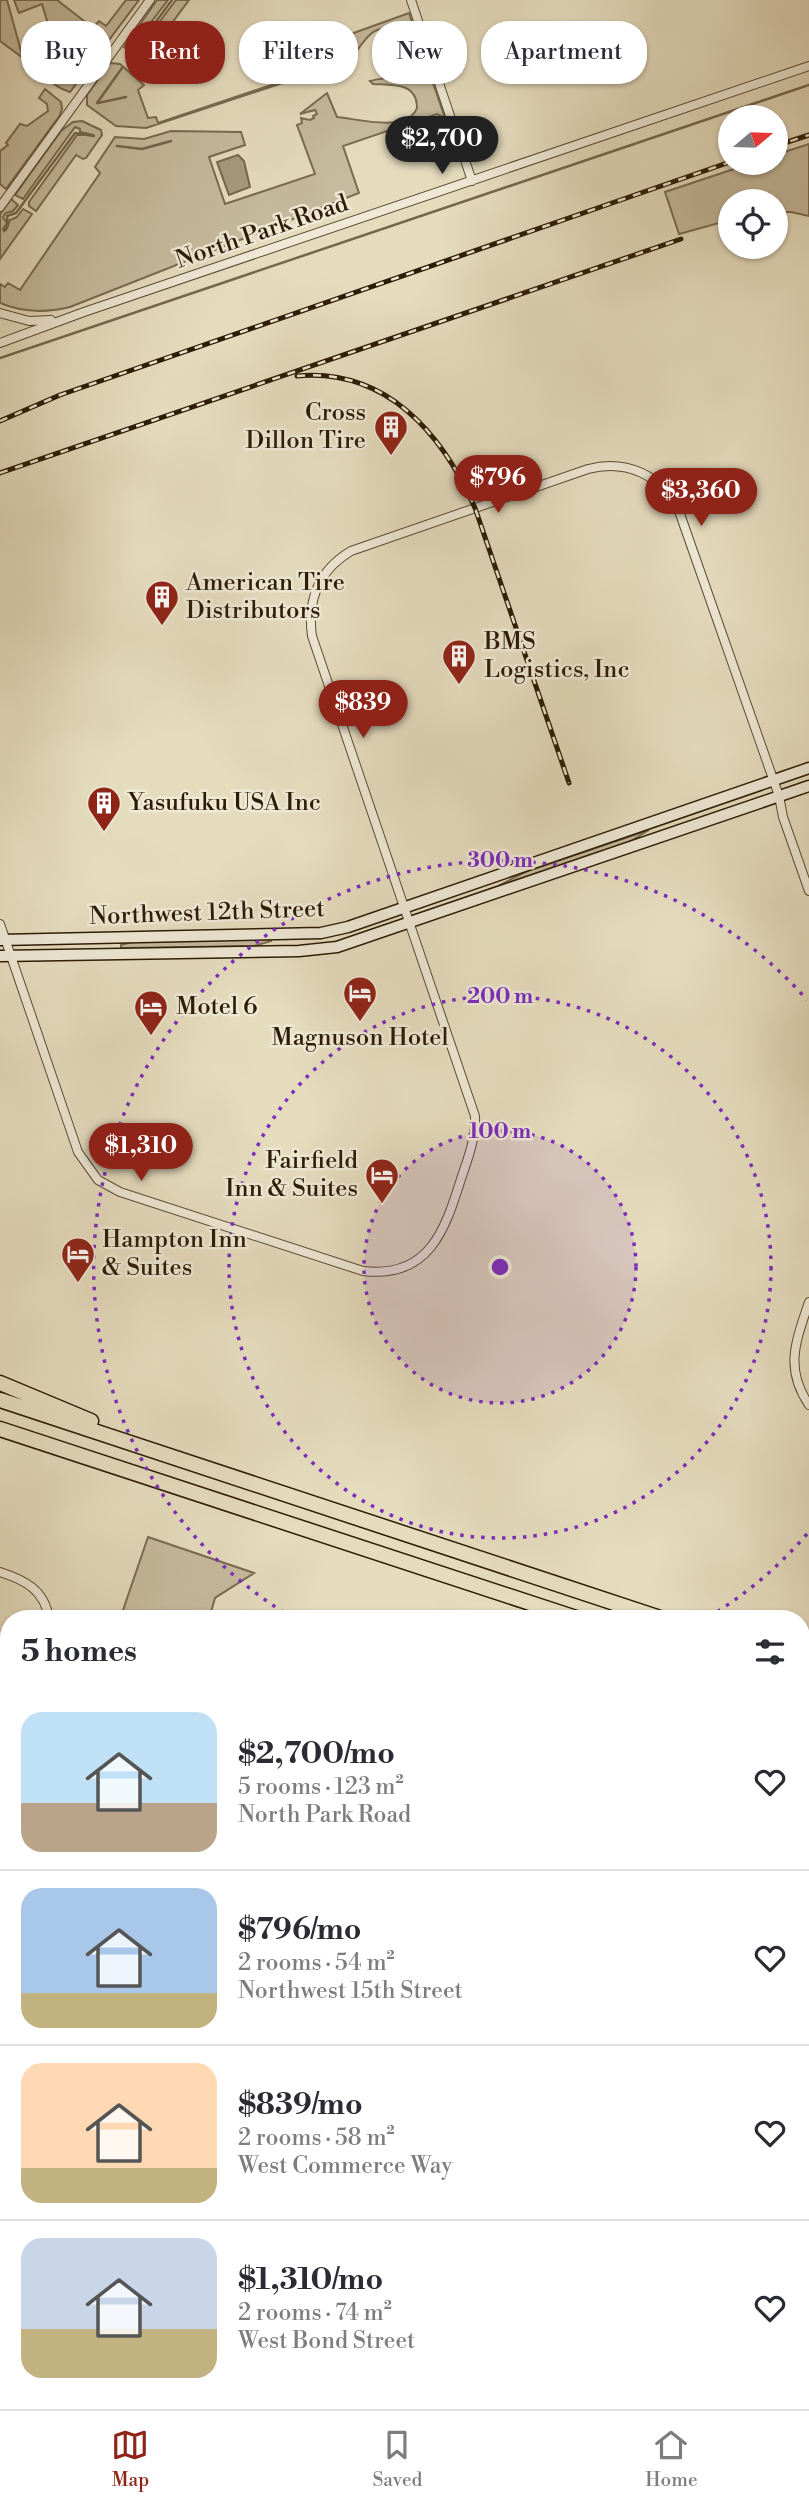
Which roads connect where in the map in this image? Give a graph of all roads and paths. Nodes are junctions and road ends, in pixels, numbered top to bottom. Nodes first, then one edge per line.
1 (150, 0) edge
2 (411, 0) edge
3 (809, 66) edge
4 (472, 181) junction
5 (0, 207) edge
6 (84, 312) junction
7 (0, 313) edge
8 (0, 343) edge
9 (809, 768) edge
10 (773, 780) junction
11 (809, 786) edge
12 (779, 796) junction
13 (809, 891) edge
14 (405, 907) junction
15 (410, 923) junction
16 (0, 924) edge
17 (3, 939) edge
18 (6, 956) edge
19 (809, 1303) edge
20 (0, 1384) edge
21 (0, 1400) edge
22 (809, 1405) edge
23 (0, 1429) edge
24 (0, 1439) edge
25 (189, 1463) junction
26 (184, 1488) junction
27 (0, 1572) edge
28 (47, 1610) edge
29 (552, 1610) edge
30 (636, 1610) edge

1 - 5 street
2 - 4 street
3 - 4 street, North Park Road
4 - 6 street, North Park Road
6 - 7 street, North Park Road
6 - 8 street, North Park Road
9 - 10 main road, Northwest 12th Street
10 - 12 street
10 - 14 main road, Northwest 12th Street
10 - 14 street
11 - 12 main road, Northwest 12th Street
12 - 13 street
12 - 15 main road, Northwest 12th Street
14 - 15 street
14 - 17 main road, Northwest 12th Street
15 - 18 main road, Northwest 12th Street
15 - 18 street
16 - 17 street
17 - 18 street
19 - 22 street
20 - 25 highway
21 - 25 highway
23 - 26 highway
24 - 26 highway
25 - 30 highway
26 - 29 highway
27 - 28 street

